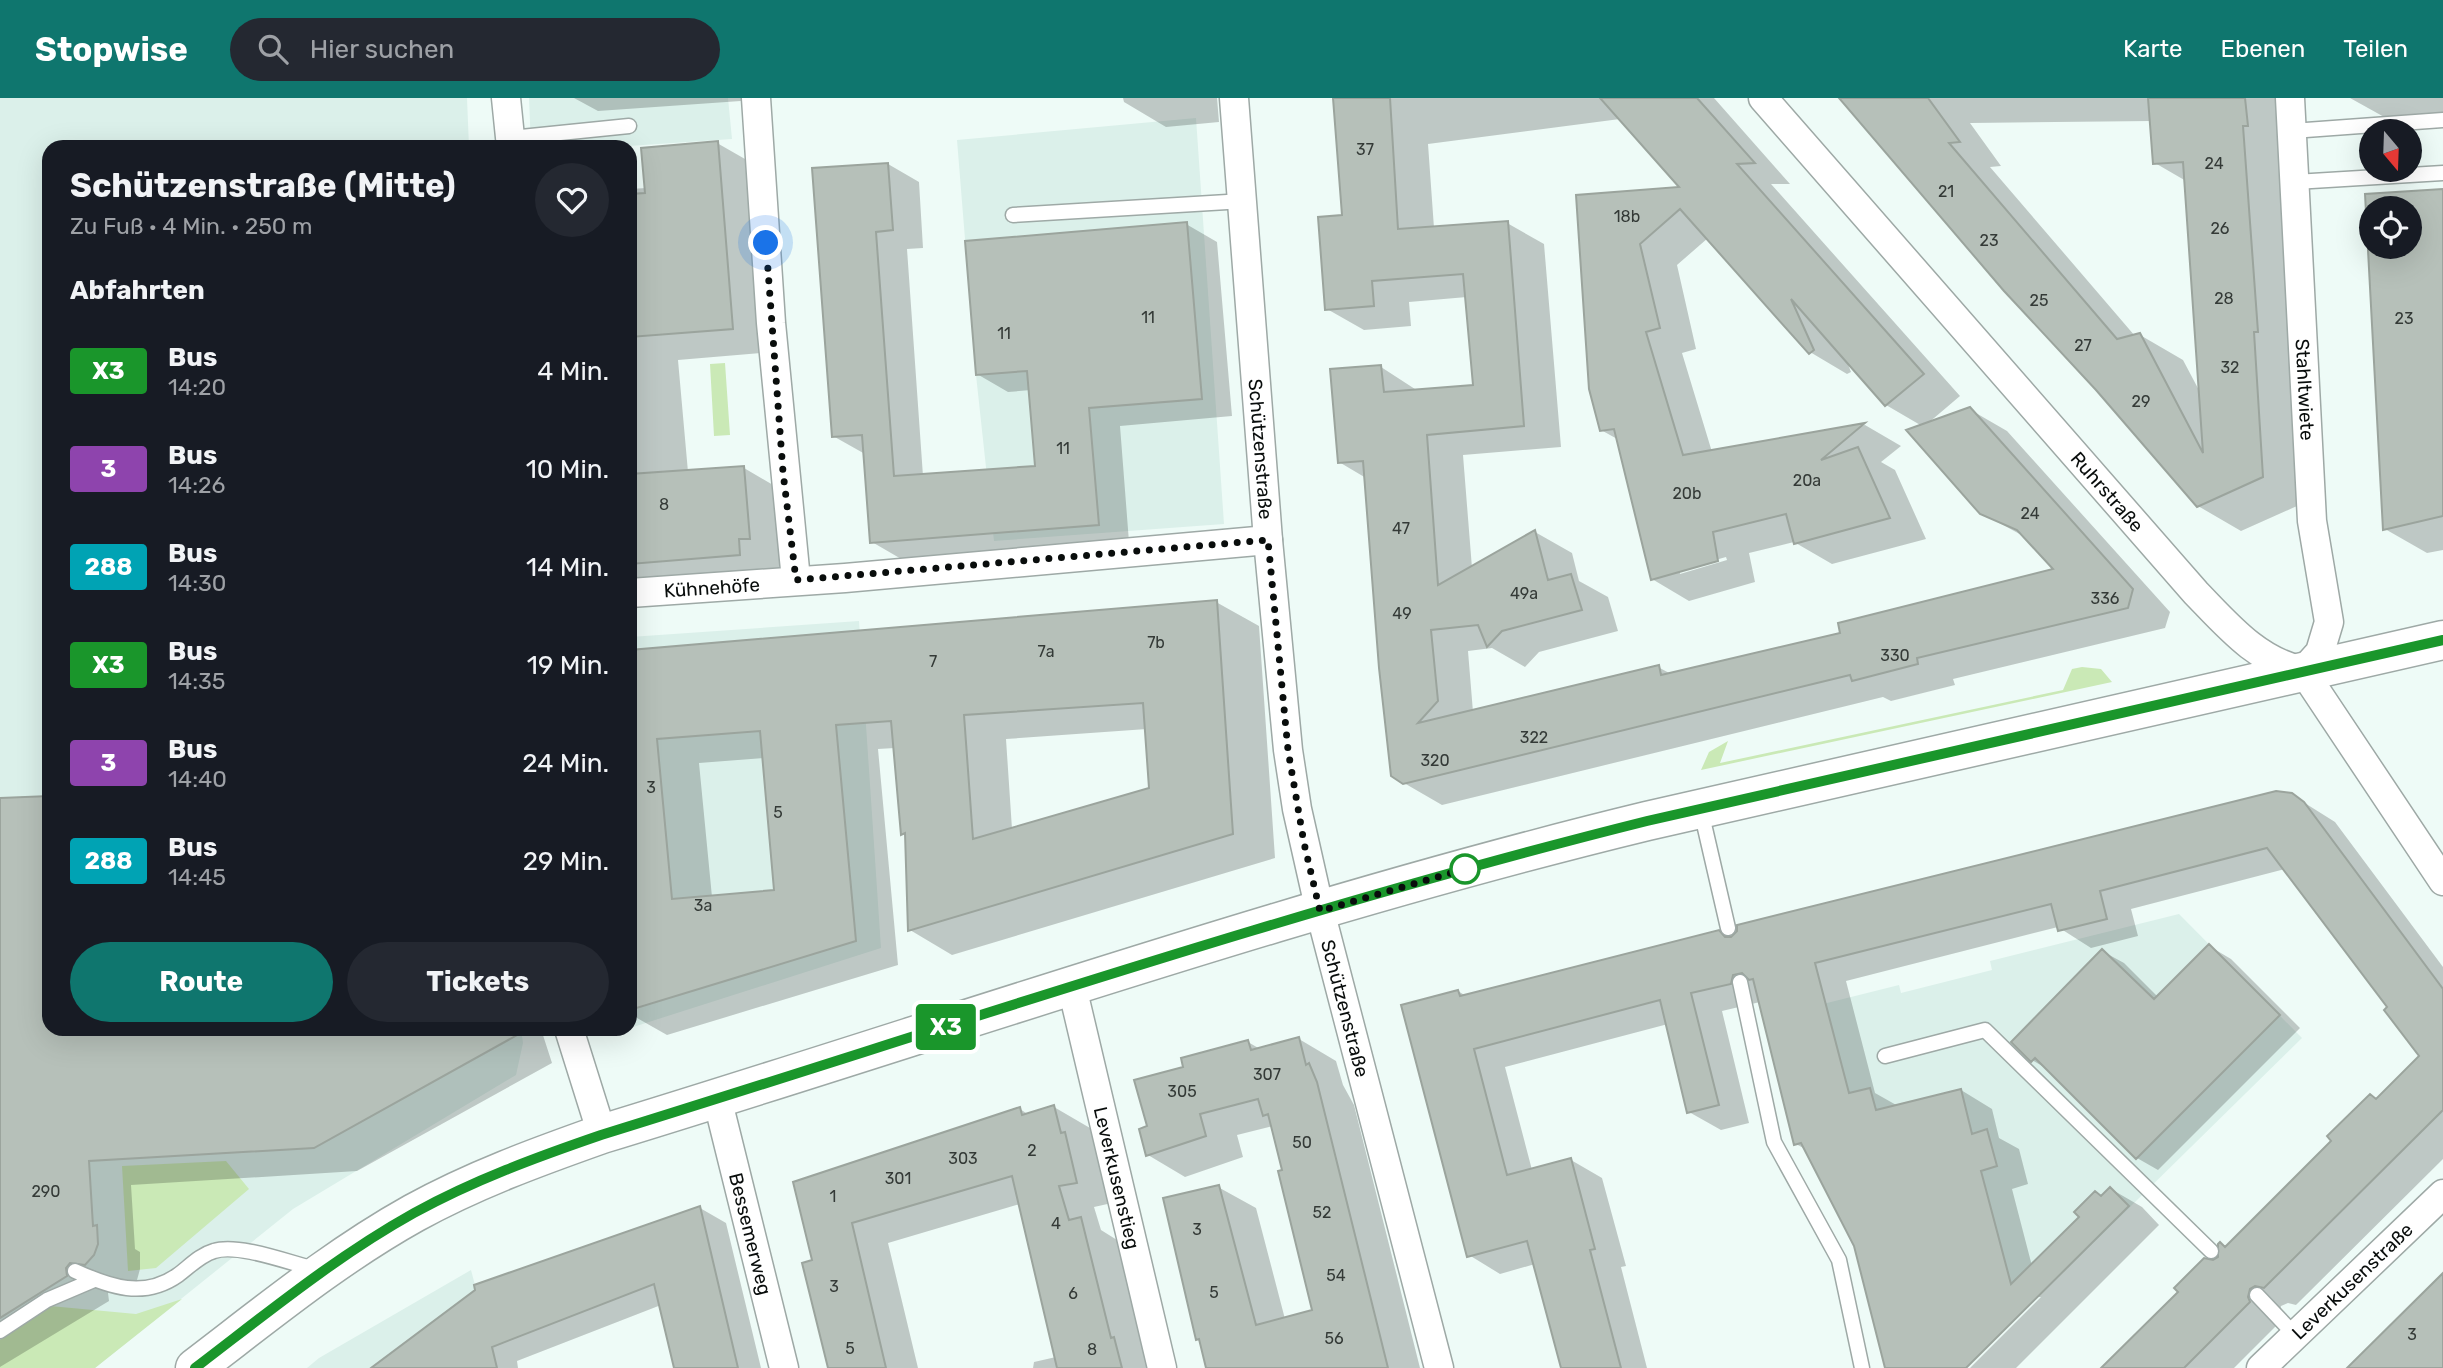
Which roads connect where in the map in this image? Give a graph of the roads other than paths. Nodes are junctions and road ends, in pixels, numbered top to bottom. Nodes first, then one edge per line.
1 (506, 98) edge
2 (756, 98) edge
3 (1234, 98) edge
4 (1763, 98) edge
5 (2290, 98) edge
6 (2443, 120) edge
7 (629, 126) dead end
8 (2292, 131) junction
9 (511, 140) edge
10 (532, 140) edge
11 (2443, 173) edge
12 (2295, 182) junction
13 (1244, 201) junction
14 (1013, 215) dead end
15 (1268, 540) junction
16 (796, 580) junction
17 (637, 592) edge
18 (2443, 640) edge
19 (2303, 671) junction
20 (1701, 810) junction
21 (2443, 881) edge
22 (1320, 911) junction
23 (1728, 928) dead end
24 (1740, 982) dead end
25 (1073, 987) junction
26 (571, 1036) edge
27 (1885, 1056) dead end
28 (717, 1098) junction
29 (601, 1135) junction
30 (2443, 1194) edge
31 (2211, 1251) dead end
32 (75, 1271) dead end
33 (323, 1271) junction
34 (94, 1280) junction
35 (2257, 1295) dead end
36 (0, 1331) edge
37 (2294, 1334) junction
38 (216, 1357) edge
39 (784, 1368) edge
40 (1162, 1368) edge
41 (1439, 1368) edge
42 (1862, 1368) edge
43 (2261, 1368) edge

1 - 9 street
2 - 16 street
3 - 13 street, Schützenstraße
4 - 19 street, Ruhrstraße
5 - 8 street, Stahltwiete
6 - 8 lane
7 - 10 lane
8 - 12 street, Stahltwiete
11 - 12 lane
12 - 19 street, Stahltwiete
13 - 14 lane
13 - 15 street, Schützenstraße
15 - 16 street, Kühnehöfe
15 - 22 street, Schützenstraße
16 - 17 street, Kühnehöfe
18 - 19 main road
19 - 20 main road
19 - 21 street
20 - 22 main road
20 - 23 lane
22 - 25 main road
22 - 41 street, Schützenstraße
24 - 42 lane
25 - 28 main road
25 - 40 street, Leverkusenstieg
26 - 29 street
27 - 31 lane
28 - 29 main road
28 - 39 street, Bessemerweg
29 - 33 main road
30 - 37 street, Leverkusenstraße
32 - 34 lane
33 - 34 lane
33 - 38 main road
34 - 36 lane
35 - 37 lane
37 - 43 street, Leverkusenstraße

